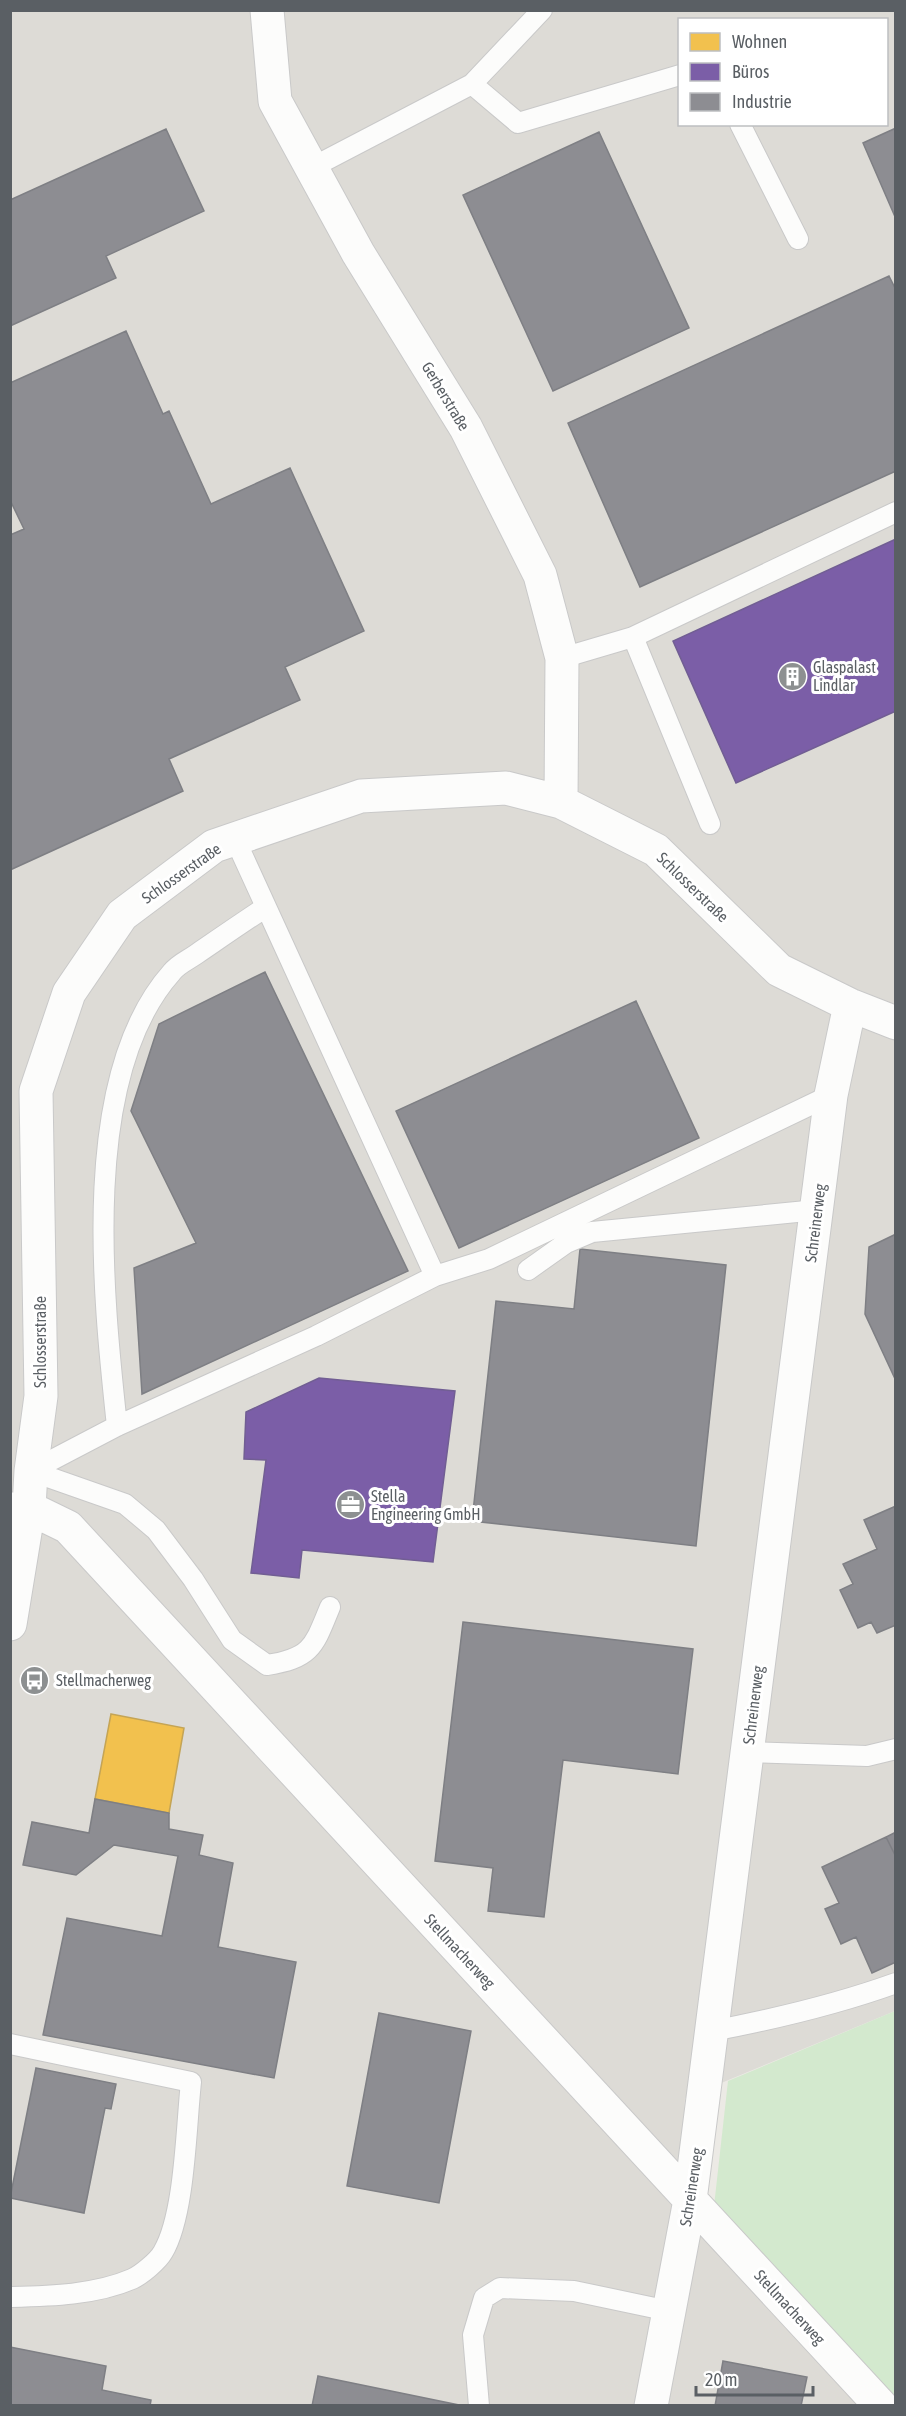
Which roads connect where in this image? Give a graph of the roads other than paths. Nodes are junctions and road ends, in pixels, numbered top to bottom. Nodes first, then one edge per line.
1 (267, 10) edge
2 (542, 10) edge
3 (678, 76) edge
4 (472, 84) junction
5 (741, 126) edge
6 (311, 168) junction
7 (798, 239) dead end
8 (896, 512) edge
9 (633, 637) junction
10 (562, 658) junction
11 (561, 802) junction
12 (710, 824) dead end
13 (235, 839) junction
14 (266, 907) junction
15 (850, 1005) junction
16 (896, 1023) edge
17 (23, 1090) edge
18 (831, 1095) junction
19 (817, 1210) junction
20 (528, 1270) dead end
21 (435, 1276) junction
22 (117, 1426) junction
23 (31, 1472) junction
24 (20, 1508) edge
25 (330, 1607) dead end
26 (10, 1624) edge
27 (896, 1749) edge
28 (747, 1752) junction
29 (896, 1983) edge
30 (712, 2031) junction
31 (10, 2044) edge
32 (690, 2200) junction
33 (10, 2297) edge
34 (669, 2311) junction
35 (479, 2406) edge
36 (651, 2406) edge
37 (881, 2406) edge

1 - 6 street, Gerberstraße
2 - 4 lane
3 - 4 lane
4 - 6 lane
5 - 7 lane
6 - 10 street, Gerberstraße
8 - 9 lane
9 - 10 lane
9 - 12 lane
10 - 11 street, Gerberstraße
11 - 13 street, Schlosserstraße
11 - 15 street, Schlosserstraße
13 - 14 lane
13 - 17 street, Schlosserstraße
14 - 21 lane
14 - 22 lane
15 - 16 street, Schlosserstraße
15 - 18 street, Schreinerweg
17 - 23 street, Schlosserstraße
18 - 19 street, Schreinerweg
18 - 21 lane
19 - 20 lane
19 - 28 street, Schreinerweg
21 - 22 lane
22 - 23 lane
23 - 24 street, Schlosserstraße
23 - 25 lane
24 - 26 street, Schlosserstraße
24 - 32 street, Stellmacherweg
27 - 28 lane
28 - 30 street, Schreinerweg
29 - 30 lane
30 - 32 street, Schreinerweg
31 - 33 lane
32 - 34 street, Schreinerweg
32 - 37 street, Stellmacherweg
34 - 35 lane
34 - 36 street, Schreinerweg

